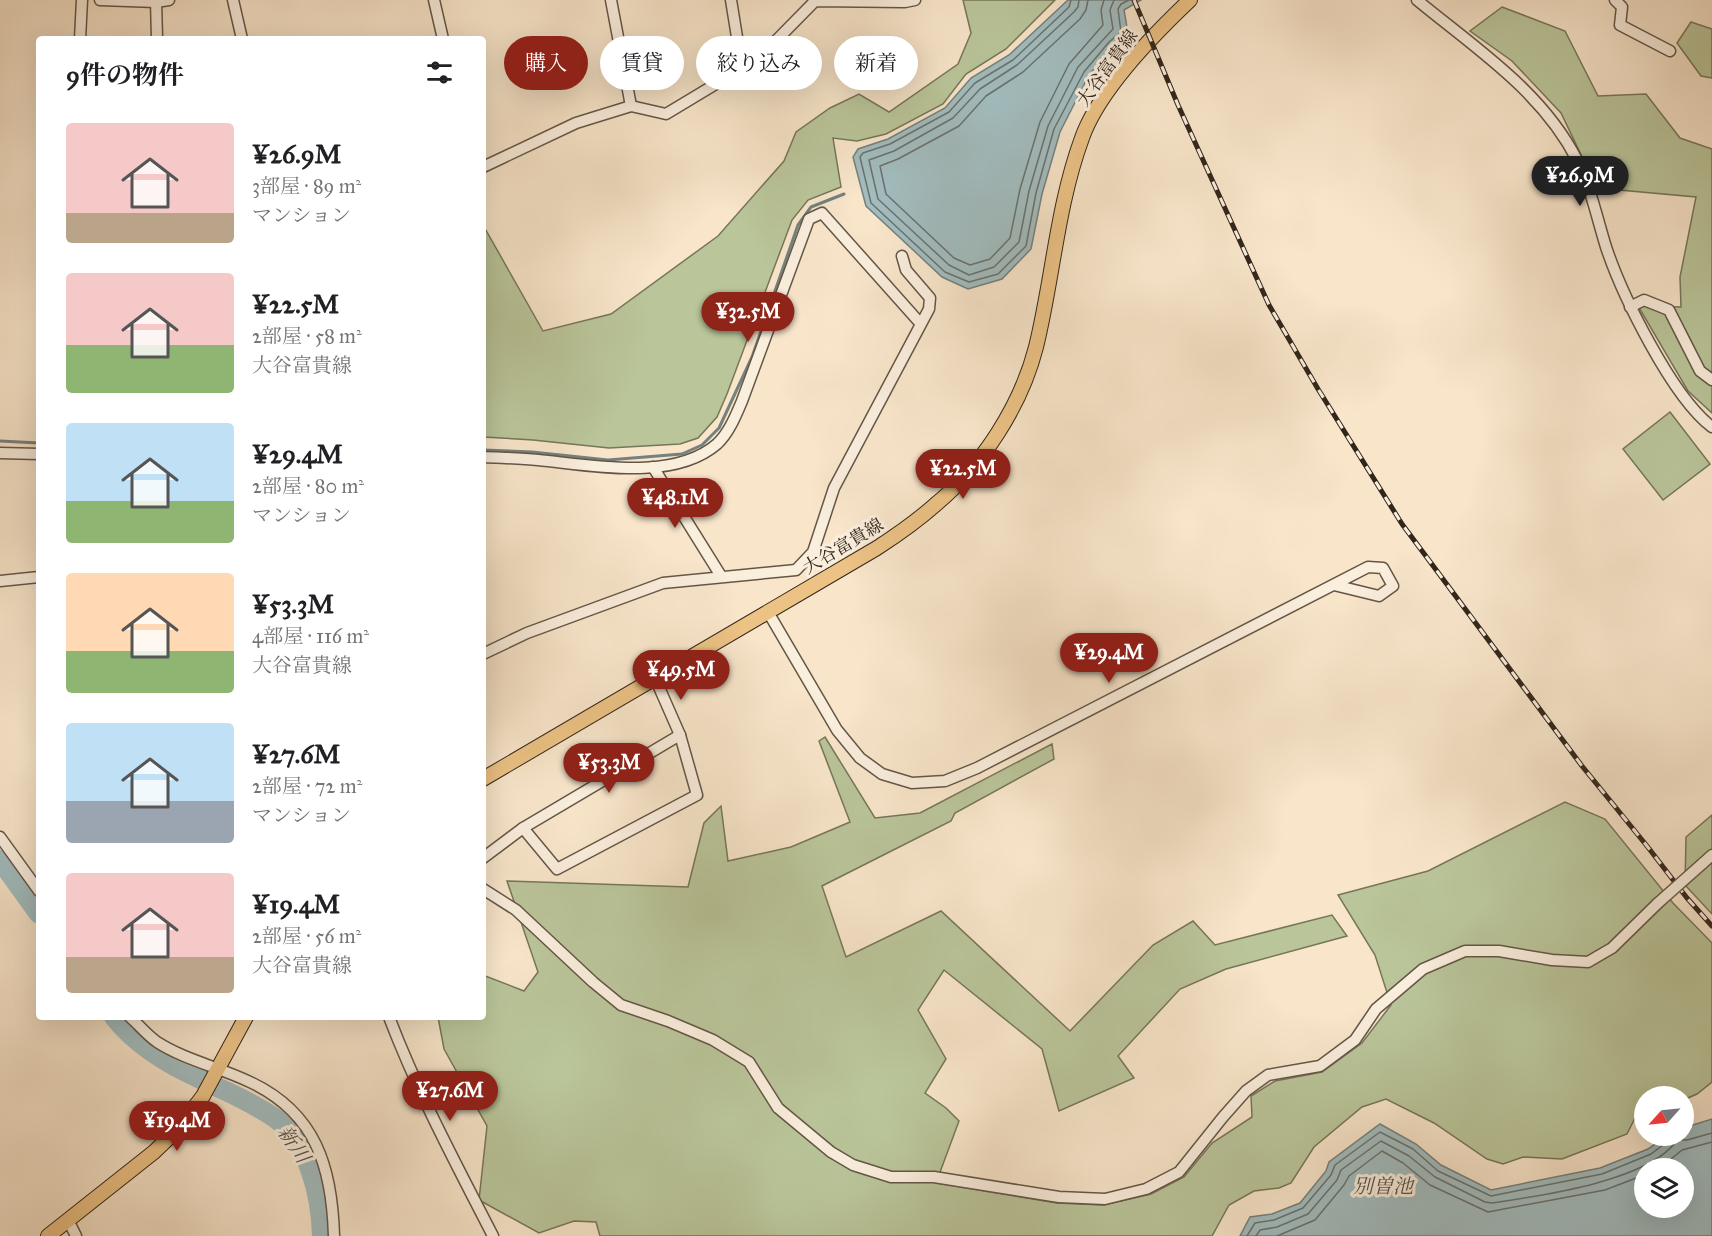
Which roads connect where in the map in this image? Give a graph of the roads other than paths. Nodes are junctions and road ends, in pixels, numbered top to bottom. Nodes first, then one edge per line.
1 (82, 0) edge
2 (100, 0) edge
3 (169, 0) edge
4 (233, 0) edge
5 (434, 0) edge
6 (611, 0) edge
7 (731, 0) edge
8 (915, 0) edge
9 (1190, 0) edge
10 (1417, 0) edge
11 (1615, 0) edge
12 (156, 1) edge
13 (80, 36) edge
14 (157, 36) edge
15 (241, 36) edge
16 (442, 36) edge
17 (737, 36) edge
18 (781, 36) edge
19 (1670, 51) dead end
20 (706, 90) edge
21 (631, 106) junction
22 (486, 166) edge
23 (902, 256) dead end
24 (1630, 307) junction
25 (920, 323) junction
26 (1712, 380) edge
27 (1712, 427) edge
28 (0, 453) edge
29 (36, 454) edge
30 (486, 457) edge
31 (653, 467) junction
32 (721, 576) junction
33 (36, 577) edge
34 (0, 581) edge
35 (1334, 585) junction
36 (768, 612) junction
37 (486, 653) edge
38 (655, 678) junction
39 (680, 735) junction
40 (486, 777) edge
41 (523, 828) junction
42 (0, 837) edge
43 (1712, 855) edge
44 (486, 856) edge
45 (36, 887) edge
46 (486, 891) edge
47 (133, 1020) edge
48 (244, 1020) edge
49 (390, 1020) edge
50 (218, 1068) junction
51 (68, 1220) junction
52 (48, 1236) edge
53 (76, 1236) edge
54 (334, 1236) edge
55 (493, 1236) edge

1 - 13 street
2 - 12 street
3 - 12 street
4 - 15 street
5 - 16 street
6 - 21 street
7 - 17 street
8 - 18 street
9 - 36 main road, 大谷富貴線
10 - 24 street
11 - 19 street
12 - 14 street
20 - 21 street
21 - 22 street
23 - 25 street
24 - 26 street
24 - 27 street
25 - 31 street
25 - 32 street
28 - 29 street
30 - 31 street
31 - 32 street
32 - 37 street
33 - 34 street
35 - 35 street
35 - 36 street
36 - 38 main road, 大谷富貴線
38 - 39 street
38 - 40 main road, 大谷富貴線
39 - 41 street
39 - 41 street
41 - 44 street
42 - 45 street
43 - 46 street, bridge
47 - 50 street
48 - 50 main road
49 - 55 street
50 - 51 main road
50 - 54 street
51 - 52 main road
51 - 53 street

